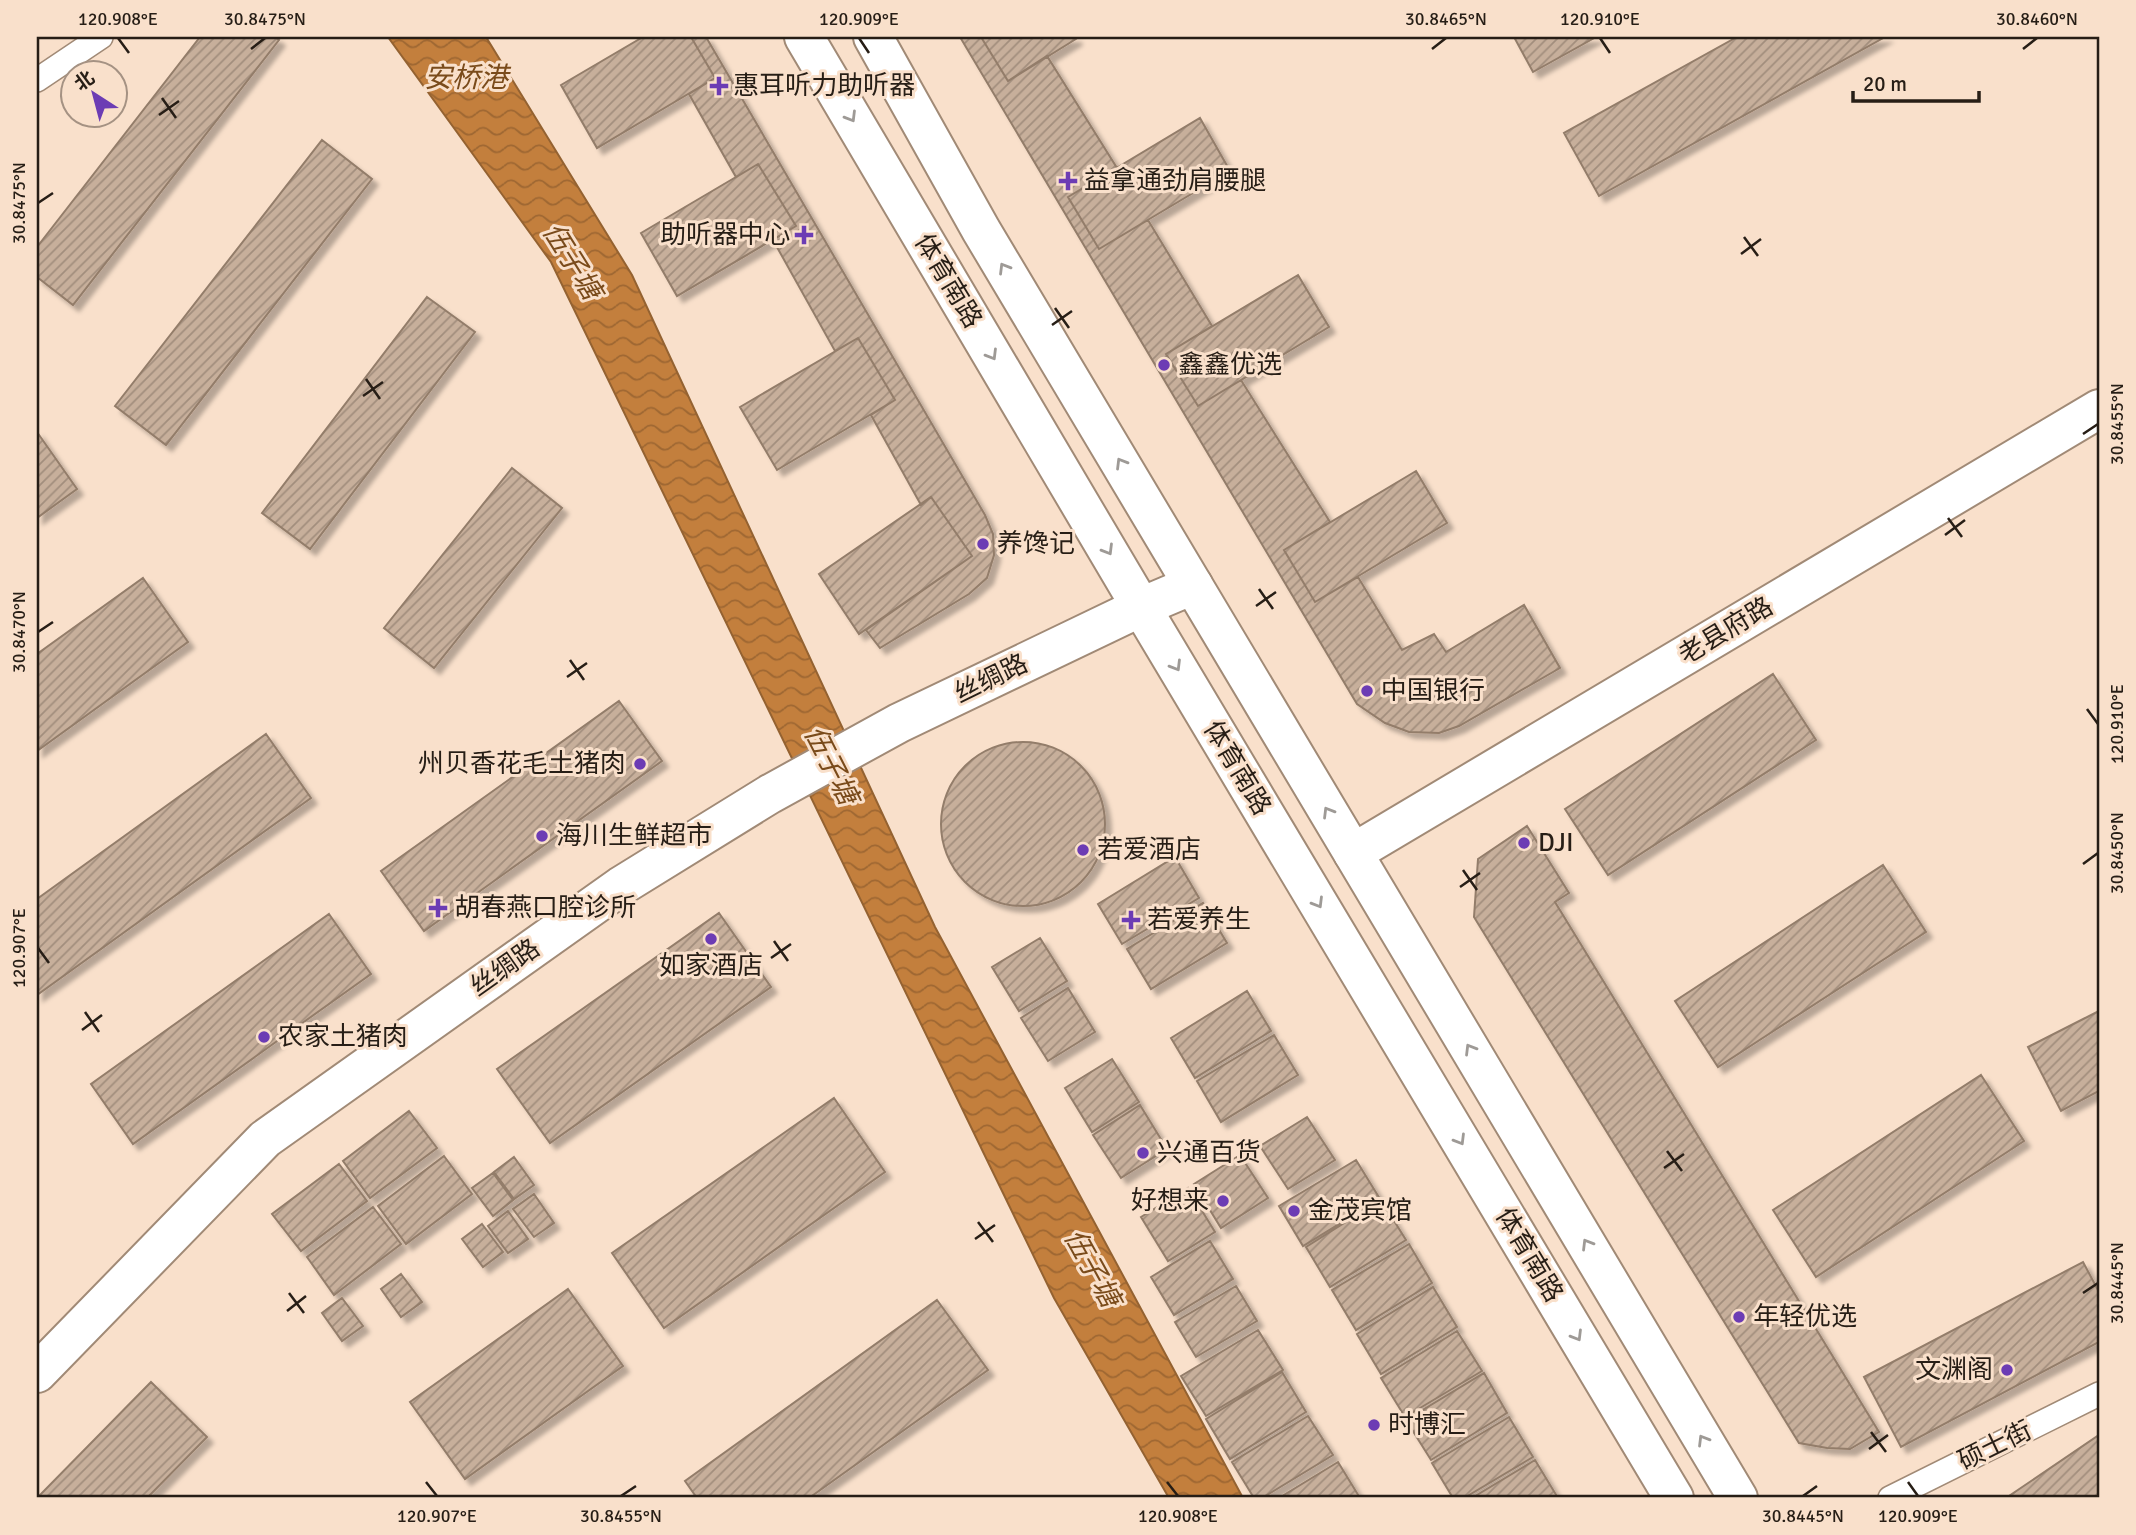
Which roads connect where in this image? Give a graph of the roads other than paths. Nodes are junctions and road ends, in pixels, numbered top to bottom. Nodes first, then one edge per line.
1 (101, 37) edge
2 (804, 37) edge
3 (873, 37) edge
4 (37, 80) edge
5 (2099, 409) edge
6 (1193, 585) junction
7 (1141, 607) junction
8 (1353, 853) junction
9 (37, 1373) edge
10 (2099, 1394) edge
11 (1674, 1498) edge
12 (1738, 1498) edge
13 (1890, 1498) edge

1 - 4 lane
2 -> 7 main road, 体育南路
6 -> 3 main road, 体育南路
5 - 8 main road, 老县府路
6 - 7 main road, 丝绸路
8 -> 6 main road, 体育南路
7 - 9 main road, 丝绸路
7 -> 11 main road, 体育南路
12 -> 8 main road, 体育南路
10 - 13 lane, 硕士街

